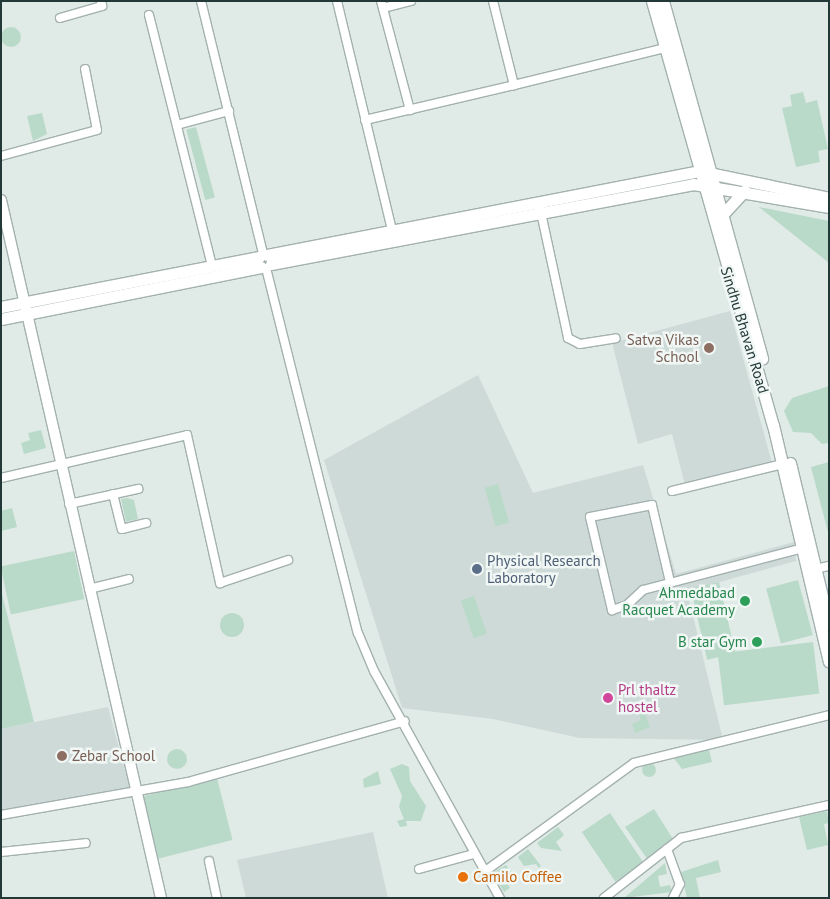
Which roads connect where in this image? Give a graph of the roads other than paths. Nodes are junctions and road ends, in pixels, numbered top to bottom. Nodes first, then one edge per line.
1 (101, 1) edge
2 (201, 1) edge
3 (337, 1) edge
4 (411, 1) edge
5 (493, 1) edge
6 (652, 1) edge
7 (663, 1) edge
8 (382, 5) edge
9 (149, 15) dead end
10 (60, 18) dead end
11 (665, 48) junction
12 (85, 69) dead end
13 (514, 85) junction
14 (410, 110) junction
15 (229, 111) junction
16 (366, 120) junction
17 (177, 125) junction
18 (1, 156) edge
19 (707, 178) junction
20 (744, 191) junction
21 (829, 198) edge
22 (1, 200) edge
23 (539, 207) junction
24 (829, 207) edge
25 (722, 215) junction
26 (394, 235) junction
27 (264, 261) junction
28 (212, 265) junction
29 (1, 306) edge
30 (25, 308) junction
31 (1, 319) edge
32 (616, 338) dead end
33 (60, 462) junction
34 (783, 464) junction
35 (1, 478) edge
36 (138, 489) dead end
37 (672, 491) dead end
38 (113, 494) junction
39 (69, 504) junction
40 (146, 523) dead end
41 (807, 547) junction
42 (288, 560) dead end
43 (829, 566) edge
44 (812, 570) junction
45 (128, 579) dead end
46 (670, 582) junction
47 (89, 589) junction
48 (829, 625) edge
49 (829, 661) edge
50 (829, 715) edge
51 (405, 721) junction
52 (137, 794) junction
53 (829, 805) edge
54 (1, 815) edge
55 (86, 843) dead end
56 (667, 849) junction
57 (1, 852) edge
58 (474, 854) junction
59 (208, 861) dead end
60 (419, 869) dead end
61 (484, 872) junction
62 (161, 898) edge
63 (217, 898) edge
64 (500, 898) edge
65 (604, 898) edge
66 (674, 898) edge

1 - 10 street
2 - 15 street
3 - 16 street
4 - 8 street
5 - 13 street
6 - 11 main road, Sindhu Bhavan Road
7 - 19 main road, Sindhu Bhavan Road
8 - 14 street
9 - 17 street
11 - 13 street
11 - 19 main road, Sindhu Bhavan Road
12 - 18 street
13 - 14 street
14 - 16 street
15 - 17 street
15 - 27 street
16 - 26 street
17 - 28 street
19 - 20 main road
19 - 21 main road
19 - 23 main road
19 - 25 main road, Sindhu Bhavan Road
19 - 34 main road, Sindhu Bhavan Road
20 - 24 main road
20 - 25 main road
22 - 30 street
23 - 26 main road
23 - 32 street
25 - 41 main road, Sindhu Bhavan Road
26 - 27 main road
27 - 28 main road
27 - 30 main road
27 - 51 street
28 - 30 main road
29 - 30 main road
30 - 31 main road
30 - 33 street
33 - 35 street
33 - 39 street
33 - 42 street
34 - 37 street
34 - 41 main road, Sindhu Bhavan Road
36 - 38 street
38 - 39 street
38 - 40 street
39 - 47 street
41 - 44 main road, Sindhu Bhavan Road
41 - 46 street
43 - 44 street
44 - 48 main road, Sindhu Bhavan Road
44 - 49 main road, Sindhu Bhavan Road
45 - 47 street
46 - 46 street
47 - 52 street
50 - 61 street
51 - 52 street
51 - 58 street
52 - 54 street
52 - 62 street
53 - 56 street
55 - 57 street
56 - 65 street
56 - 66 street
58 - 60 street
58 - 61 street
59 - 63 street
61 - 64 street

